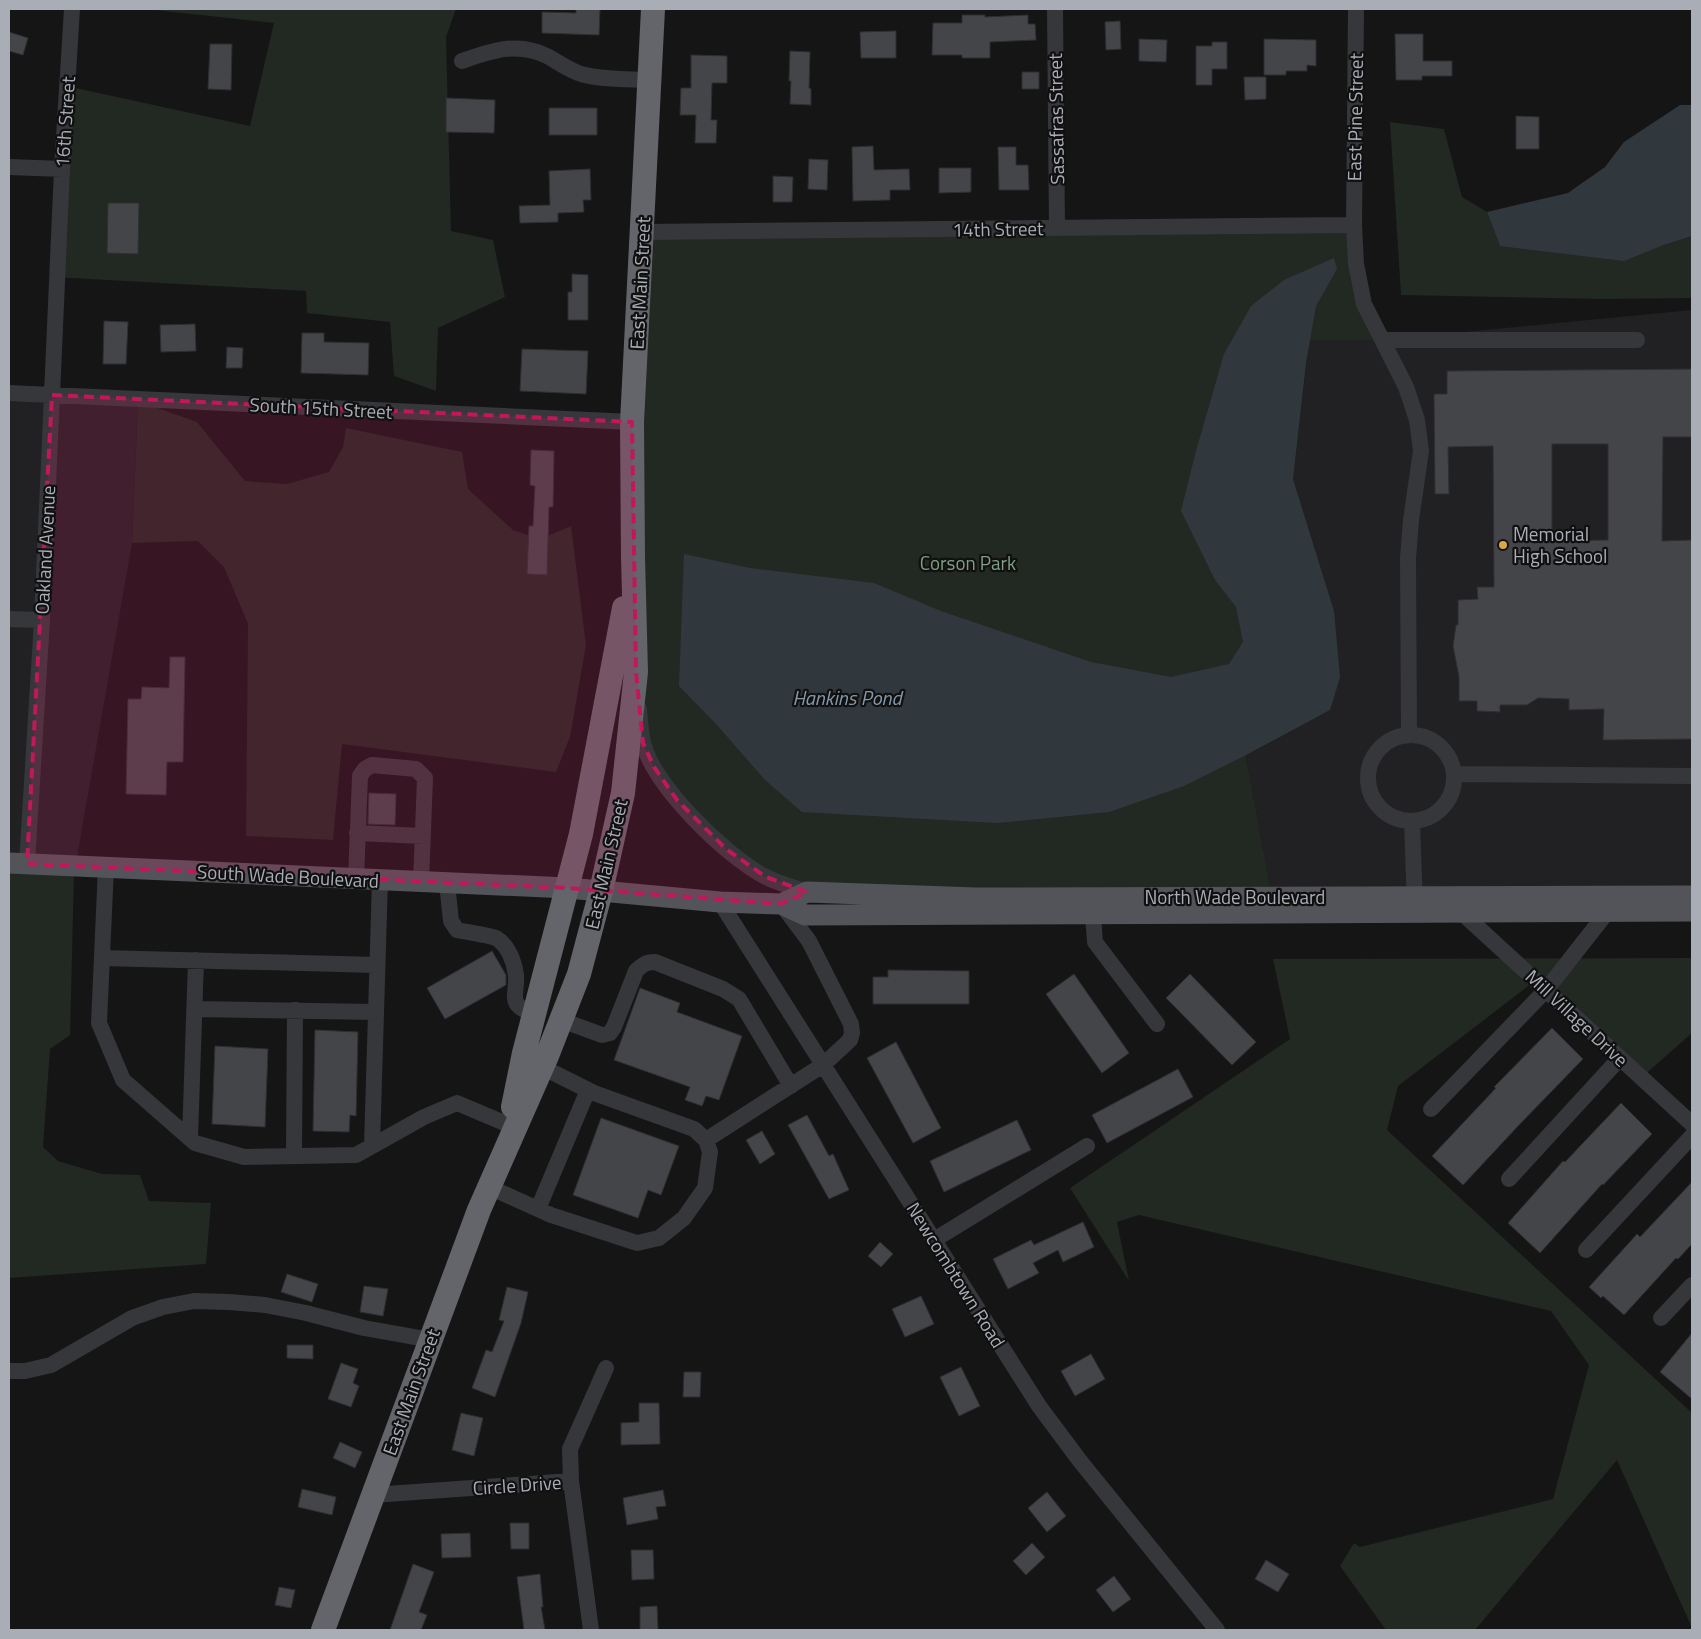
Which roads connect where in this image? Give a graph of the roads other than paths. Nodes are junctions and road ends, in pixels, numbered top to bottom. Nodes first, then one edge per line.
1 (72, 9) edge
2 (653, 9) edge
3 (1055, 9) edge
4 (1356, 9) edge
5 (462, 61) dead end
6 (649, 80) junction
7 (9, 167) edge
8 (62, 169) junction
9 (1354, 225) junction
10 (1058, 228) junction
11 (643, 232) junction
12 (59, 236) joint
13 (1383, 340) junction
14 (1637, 340) dead end
15 (9, 393) edge
16 (52, 395) junction
17 (632, 422) junction
18 (633, 557) junction
19 (9, 620) edge
20 (42, 620) junction
21 (636, 672) junction
22 (1409, 735) junction
23 (1454, 774) junction
24 (1692, 776) edge
25 (1412, 822) junction
26 (357, 833) junction
27 (423, 836) junction
28 (18, 863) edge
29 (106, 868) junction
30 (356, 879) junction
31 (380, 880) junction
32 (421, 882) junction
33 (447, 883) junction
34 (568, 888) junction
35 (601, 891) junction
36 (807, 892) junction
37 (1692, 896) edge
38 (720, 902) junction
39 (781, 904) junction
40 (1415, 904) junction
41 (1092, 906) junction
42 (1692, 911) edge
43 (1461, 912) junction
44 (1608, 912) junction
45 (102, 958) junction
46 (196, 960) junction
47 (377, 964) junction
48 (1546, 990) junction
49 (195, 1008) junction
50 (295, 1010) junction
51 (376, 1012) junction
52 (535, 1014) junction
53 (561, 1020) junction
54 (1157, 1024) dead end
55 (1620, 1058) junction
56 (823, 1065) junction
57 (542, 1067) junction
58 (791, 1086) junction
59 (588, 1090) junction
60 (1431, 1109) dead end
61 (1692, 1124) edge
62 (509, 1125) junction
63 (1692, 1136) edge
64 (190, 1138) junction
65 (706, 1140) junction
66 (372, 1146) junction
67 (1087, 1146) dead end
68 (503, 1154) junction
69 (294, 1156) junction
70 (1509, 1179) dead end
71 (489, 1187) junction
72 (538, 1209) junction
73 (934, 1240) junction
74 (1586, 1250) dead end
75 (1692, 1285) edge
76 (1661, 1318) dead end
77 (431, 1340) junction
78 (606, 1368) dead end
79 (9, 1371) edge
80 (571, 1481) junction
81 (373, 1495) junction
82 (323, 1630) edge
83 (591, 1630) edge
84 (1217, 1630) edge

1 - 8 street, 16th Street
2 - 6 highway, East Main Street
3 - 10 street, Sassafras Street
4 - 9 street, East Pine Street
5 - 6 street
6 - 11 highway, East Main Street
7 - 8 street
8 - 12 street, 16th Street
9 - 10 street, 14th Street
9 - 13 street, East Pine Street
10 - 11 street, 14th Street
11 - 17 highway, East Main Street
12 - 16 street, Oakland Avenue
13 - 14 street
13 - 22 street, East Pine Street
15 - 16 street, South 15th Street
16 - 17 street, South 15th Street
16 - 20 street, Oakland Avenue
17 - 18 highway, East Main Street
18 - 21 highway, East Main Street
18 - 34 highway, East Main Street
19 - 20 street
20 - 28 street, Oakland Avenue
21 - 35 highway, East Main Street
21 - 36 street
22 - 23 street
22 - 25 street
23 - 24 street
23 - 25 street
25 - 40 street
26 - 27 street
26 - 27 street
26 - 30 street
27 - 32 street
28 - 29 main road, South Wade Boulevard
29 - 30 main road, South Wade Boulevard
29 - 45 street
30 - 31 main road, South Wade Boulevard
31 - 32 main road, South Wade Boulevard
31 - 47 street
32 - 33 main road, South Wade Boulevard
33 - 34 main road, South Wade Boulevard
33 - 52 street
34 - 35 main road, North Wade Boulevard
34 - 52 highway, East Main Street
35 - 38 main road, North Wade Boulevard
35 - 53 highway, East Main Street
36 - 39 main road, North Wade Boulevard
36 - 41 main road, North Wade Boulevard
37 - 40 main road, North Wade Boulevard
38 - 39 main road, North Wade Boulevard
38 - 56 street, Newcombtown Road
39 - 41 main road, North Wade Boulevard
39 - 56 street
40 - 41 main road, North Wade Boulevard
40 - 43 main road, North Wade Boulevard
41 - 54 street
42 - 44 main road, North Wade Boulevard
43 - 44 main road, North Wade Boulevard
43 - 48 street, Mill Village Drive
44 - 48 street
45 - 46 street
45 - 64 street
46 - 47 street
46 - 49 street
47 - 51 street
48 - 55 street, Mill Village Drive
48 - 60 street
49 - 50 street
49 - 64 street
50 - 51 street
50 - 69 street
51 - 66 street
52 - 62 highway, East Main Street
53 - 57 highway, East Main Street
53 - 58 street
55 - 61 street, Mill Village Drive
55 - 70 street
56 - 58 street
56 - 73 street, Newcombtown Road
57 - 59 street
57 - 68 highway, East Main Street
58 - 65 street
59 - 65 street
59 - 72 street
62 - 66 street
62 - 68 highway, East Main Street
63 - 74 street
64 - 69 street
65 - 72 street
66 - 69 street
67 - 73 street
68 - 71 highway, East Main Street
71 - 72 street
71 - 77 highway, East Main Street
73 - 84 street, Newcombtown Road
75 - 76 street
77 - 79 street
77 - 81 highway, East Main Street
78 - 80 street
80 - 81 street, Circle Drive
80 - 83 street, Circle Drive
81 - 82 highway, East Main Street

